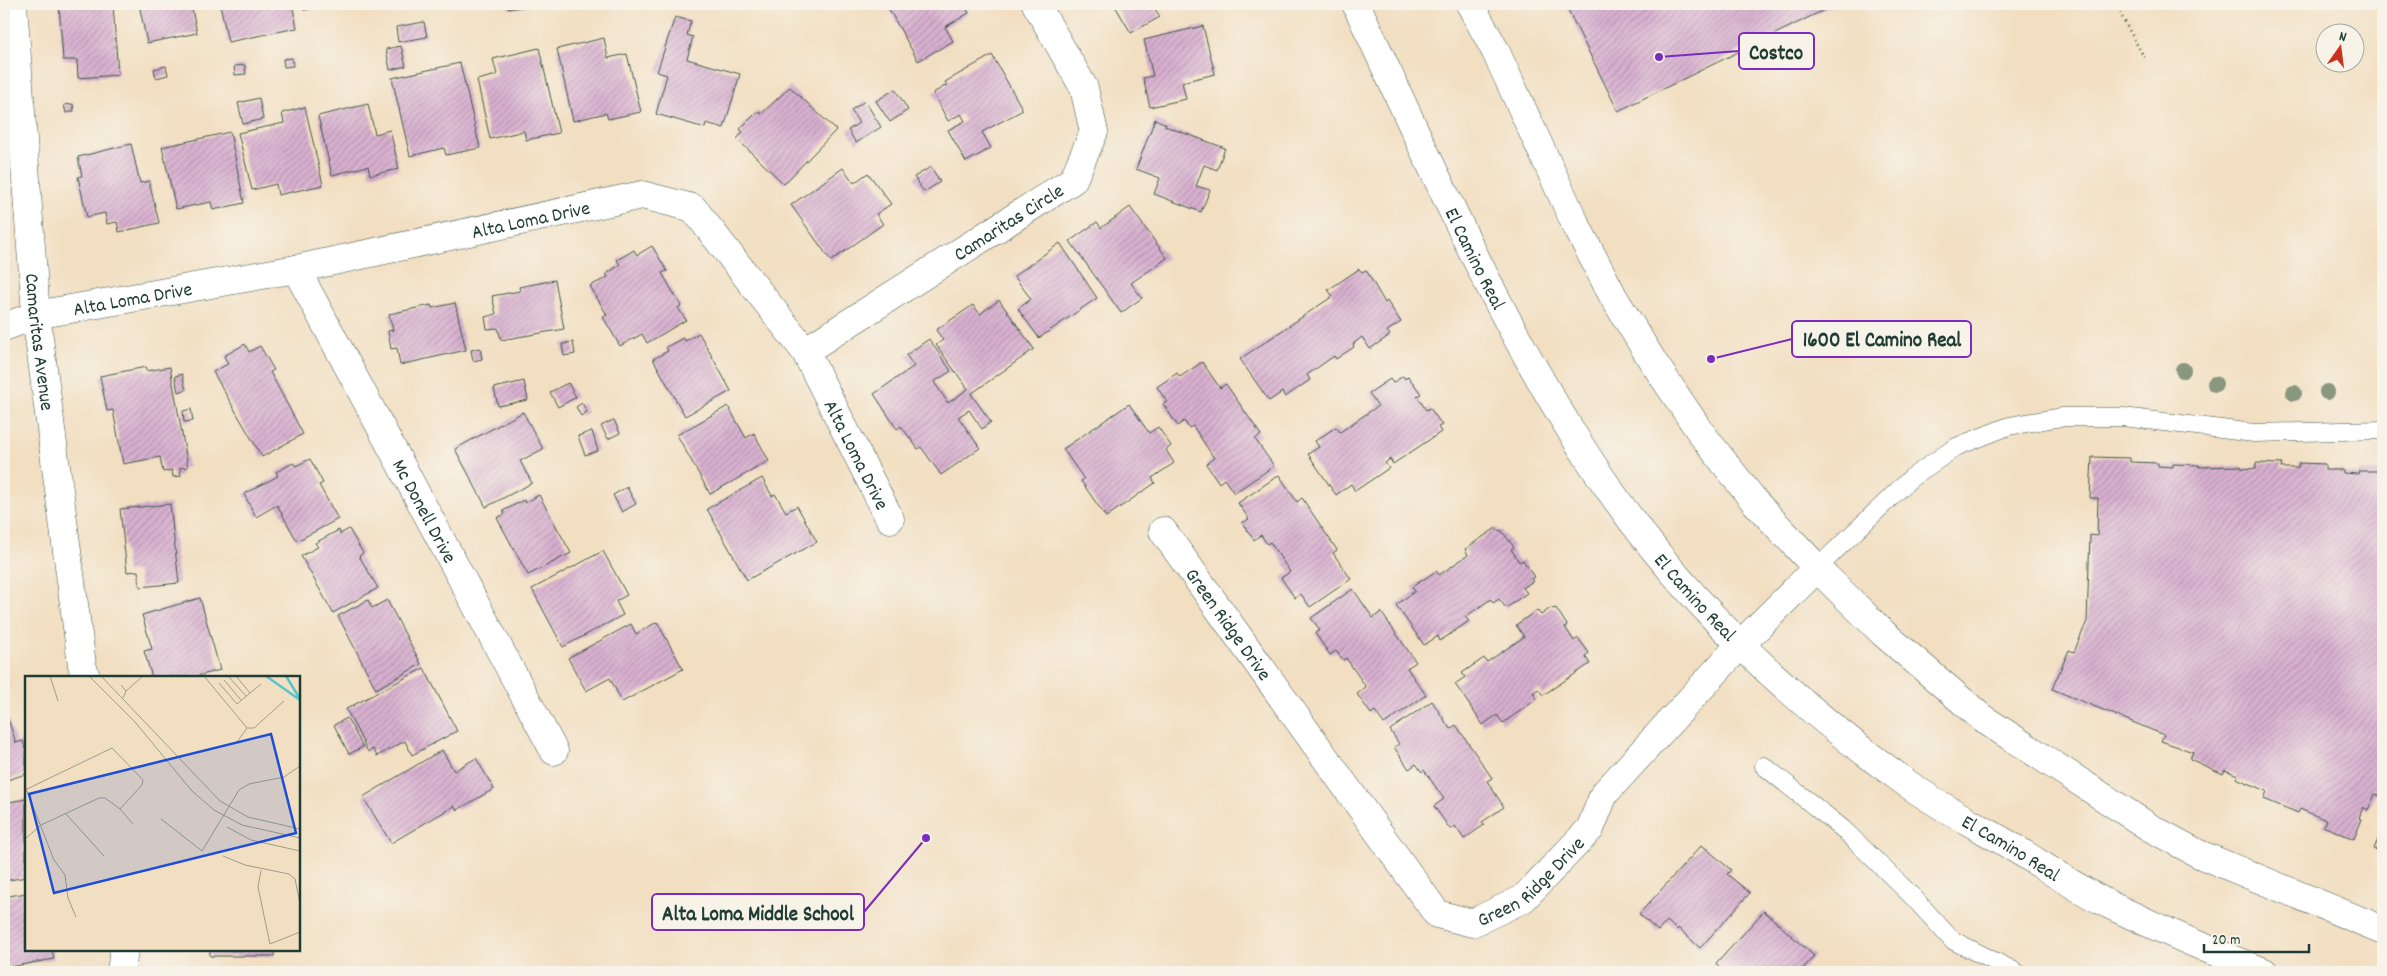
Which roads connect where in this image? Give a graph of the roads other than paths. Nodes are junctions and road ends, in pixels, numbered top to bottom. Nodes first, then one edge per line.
1 (13, 4) edge
2 (1036, 4) edge
3 (1356, 4) edge
4 (1470, 4) edge
5 (296, 270) junction
6 (36, 316) junction
7 (4, 327) edge
8 (805, 351) junction
9 (2383, 430) edge
10 (890, 519) dead end
11 (1163, 531) dead end
12 (1816, 568) junction
13 (1740, 645) junction
14 (86, 676) edge
15 (554, 751) dead end
16 (1764, 766) dead end
17 (2383, 930) edge
18 (124, 951) edge
19 (121, 972) edge
20 (2016, 972) edge
21 (2264, 972) edge

1 - 6 street, Camaritas Avenue
2 - 8 street, Camaritas Circle
3 - 13 street, El Camino Real
4 - 12 street
5 - 6 street, Alta Loma Drive
5 - 8 street, Alta Loma Drive
5 - 15 street, Mc Donell Drive
6 - 7 street, Alta Loma Drive
6 - 14 street, Camaritas Avenue
8 - 10 street, Alta Loma Drive
9 - 12 lane
11 - 13 street, Green Ridge Drive
12 - 13 street, Green Ridge Drive
12 - 17 street
13 - 21 street, El Camino Real
16 - 20 lane
18 - 19 street

